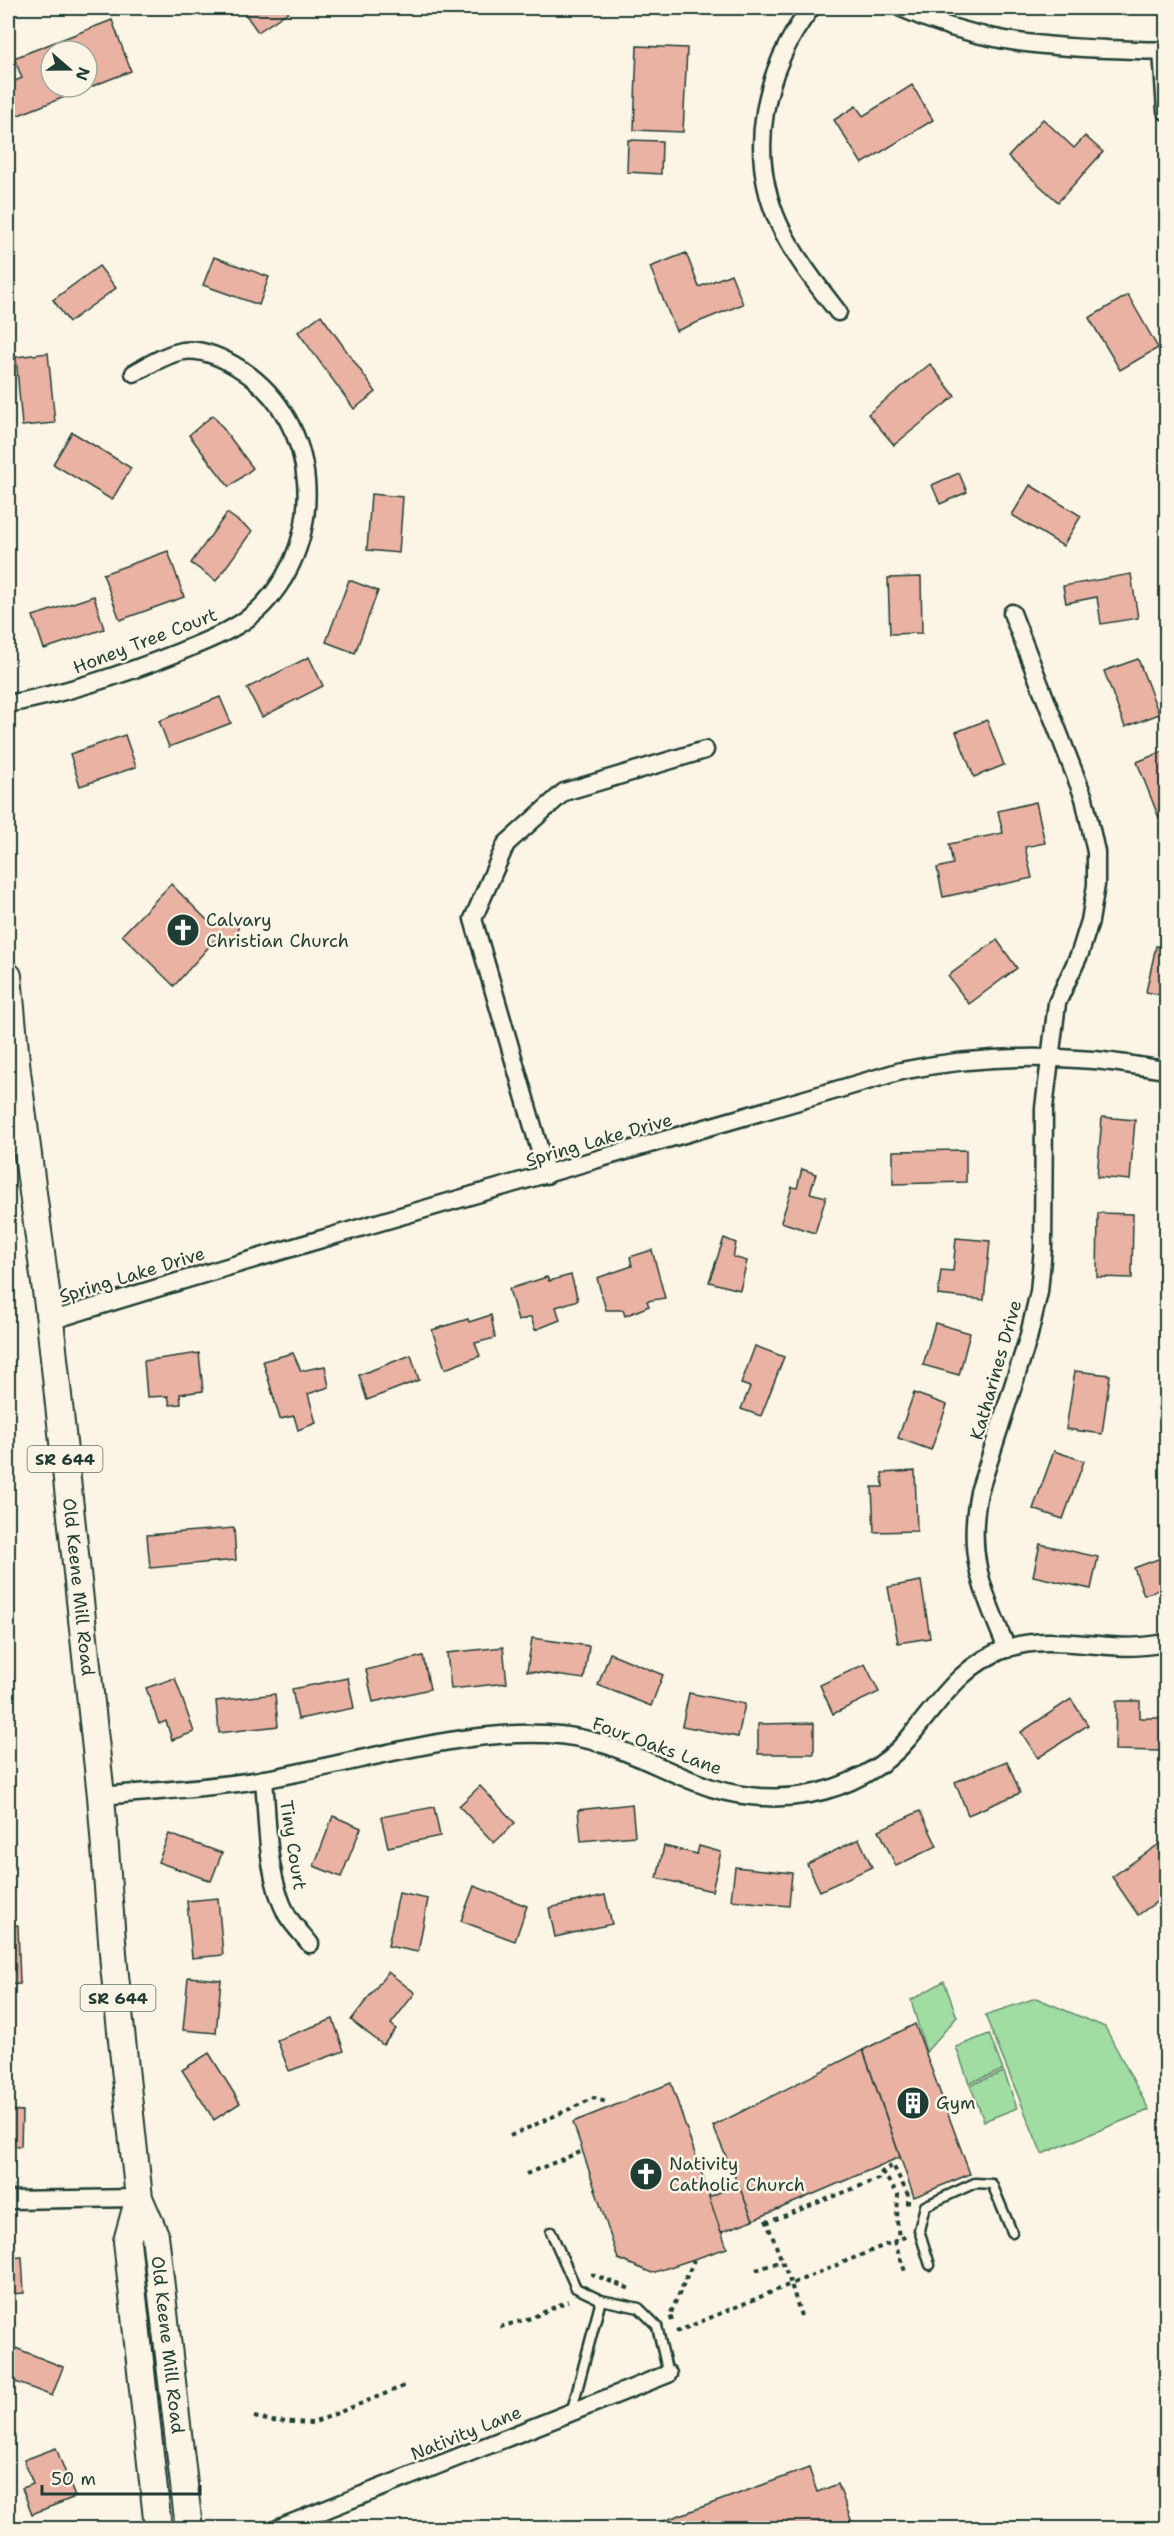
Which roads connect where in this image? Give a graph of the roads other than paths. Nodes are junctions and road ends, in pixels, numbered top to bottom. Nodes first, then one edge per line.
1 (812, 8) edge
2 (901, 8) edge
3 (1164, 50) edge
4 (1167, 111) edge
5 (838, 312) dead end
6 (134, 373) dead end
7 (1012, 613) dead end
8 (8, 704) edge
9 (705, 750) dead end
10 (8, 979) edge
11 (1050, 1059) junction
12 (1167, 1070) edge
13 (547, 1175) junction
14 (50, 1321) junction
15 (1167, 1643) edge
16 (1006, 1649) junction
17 (264, 1779) junction
18 (101, 1796) junction
19 (310, 1944) dead end
20 (139, 2198) junction
21 (8, 2200) edge
22 (551, 2232) dead end
23 (1012, 2232) dead end
24 (930, 2265) dead end
25 (601, 2300) junction
26 (668, 2374) joint
27 (571, 2413) junction
28 (158, 2529) edge
29 (189, 2529) edge
30 (279, 2529) edge

1 - 5 street
2 - 3 street
3 - 4 street
6 - 8 street, Honey Tree Court
7 - 11 street, Katharines Drive
9 - 13 street
10 - 14 main road, Old Keene Mill Road / SR 644
11 - 12 street, Spring Lake Drive
11 - 13 street, Spring Lake Drive
11 - 16 street, Katharines Drive
13 - 14 street, Spring Lake Drive
14 - 18 main road, Old Keene Mill Road / SR 644
15 - 16 street, Four Oaks Lane
16 - 17 street, Four Oaks Lane
17 - 18 street, Four Oaks Lane
17 - 19 street, Tiny Court
18 - 20 main road, Old Keene Mill Road / SR 644
20 - 21 street
20 - 28 main road, Old Keene Mill Road / SR 644
20 - 29 main road, Old Keene Mill Road / SR 644
22 - 25 lane
23 - 24 lane
25 - 26 lane
25 - 27 lane
26 - 27 street, Nativity Lane
27 - 30 street, Nativity Lane

